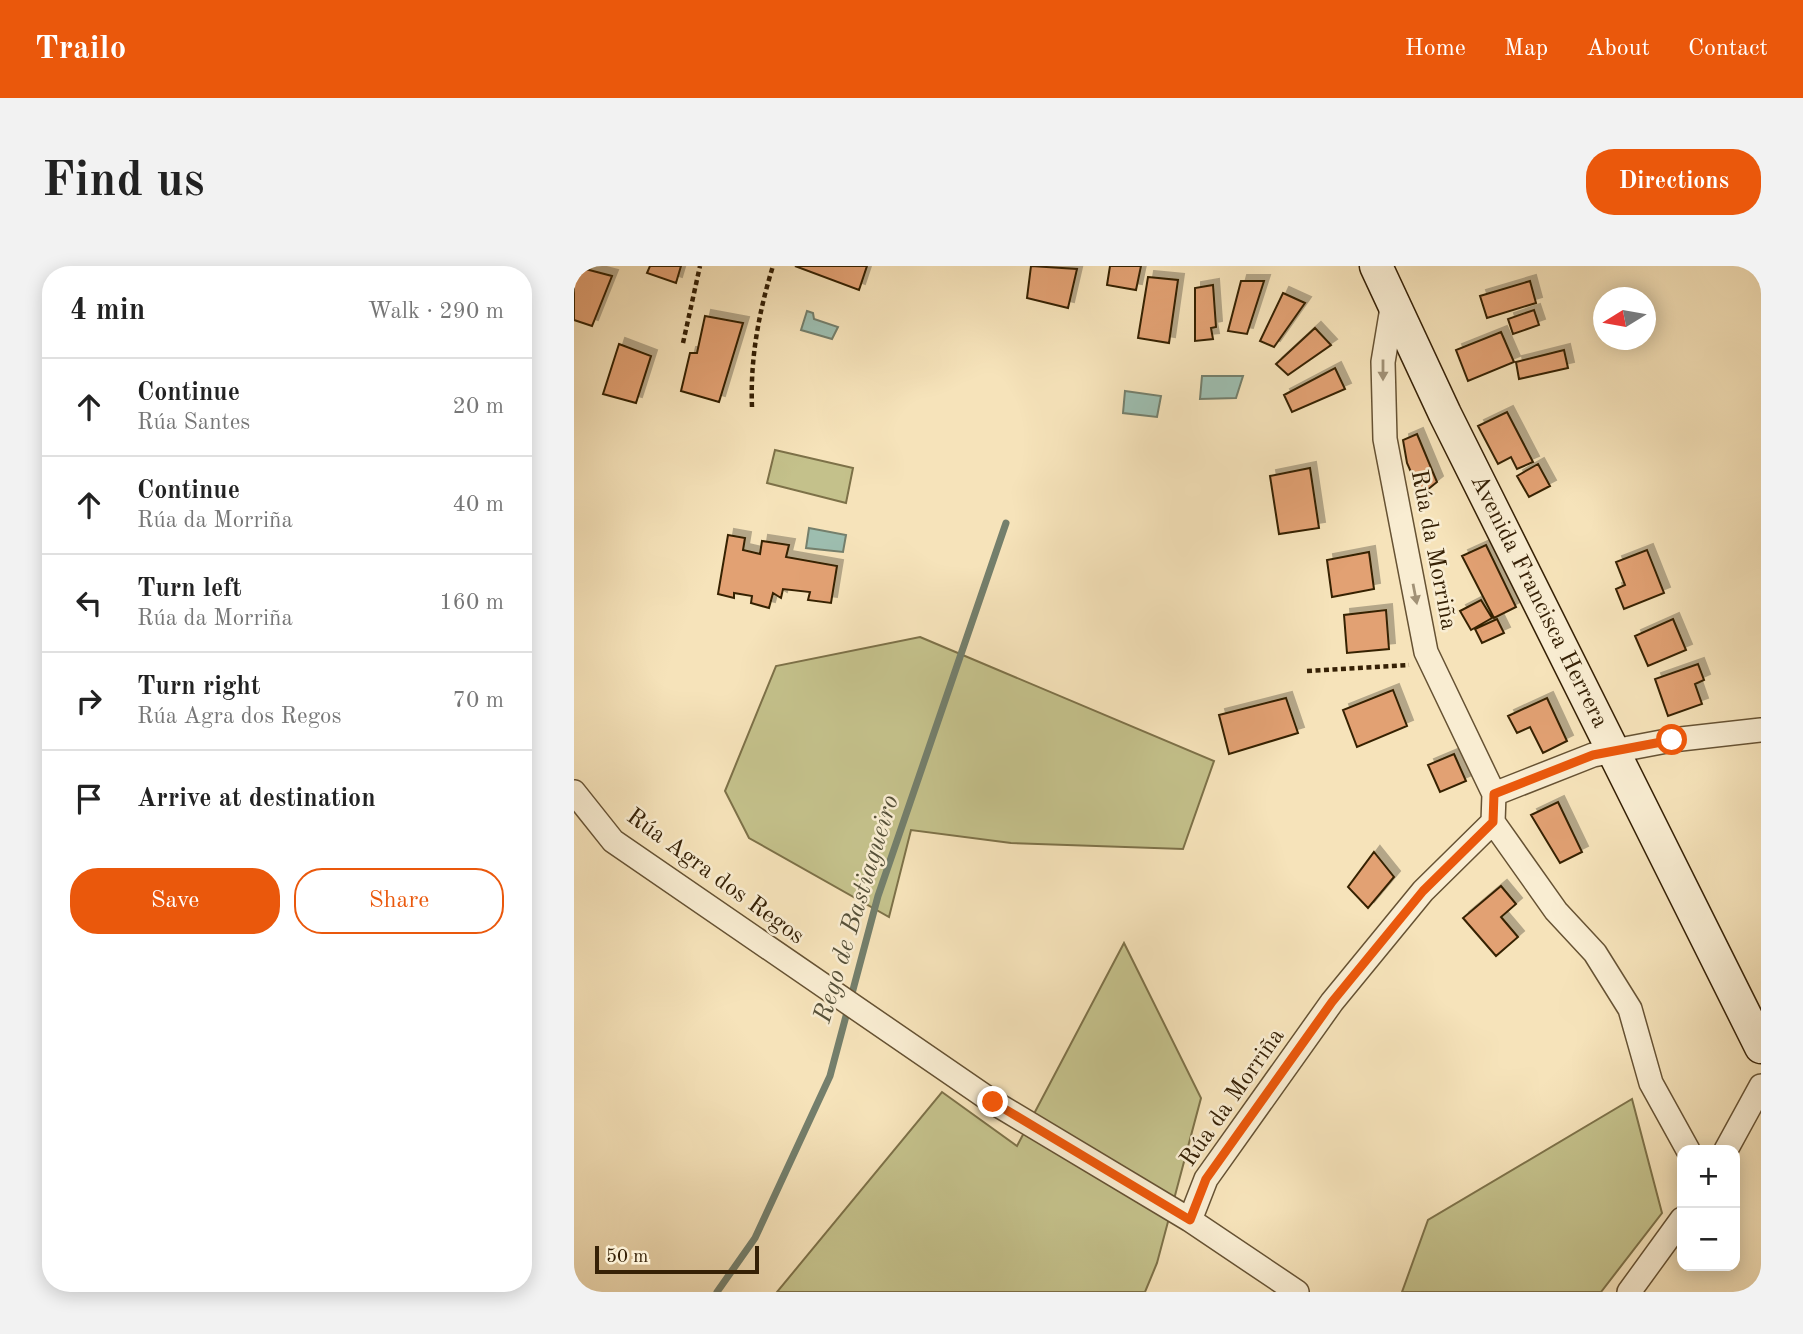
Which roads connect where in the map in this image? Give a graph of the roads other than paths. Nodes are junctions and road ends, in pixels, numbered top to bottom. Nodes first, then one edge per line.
1 (1376, 266) edge
2 (1393, 302) junction
3 (1761, 730) edge
4 (1613, 751) junction
5 (574, 792) edge
6 (1494, 794) junction
7 (1493, 822) junction
8 (1761, 1047) edge
9 (1761, 1086) edge
10 (1685, 1145) edge
11 (1729, 1145) edge
12 (1190, 1220) junction
13 (1677, 1226) edge
14 (1297, 1292) edge
15 (1629, 1292) edge

1 - 2 street, Avenida Francisca Herrera
2 - 4 street, Avenida Francisca Herrera
2 -> 6 street, Rúa da Morriña
3 - 4 street
4 - 6 street
4 - 8 street, Avenida Francisca Herrera
5 - 12 street, Rúa Agra dos Regos
6 - 7 street, Rúa da Morriña
7 - 10 street
7 - 12 street, Rúa da Morriña
9 - 11 street
12 - 14 street, Rúa Agra dos Regos
13 - 15 street

